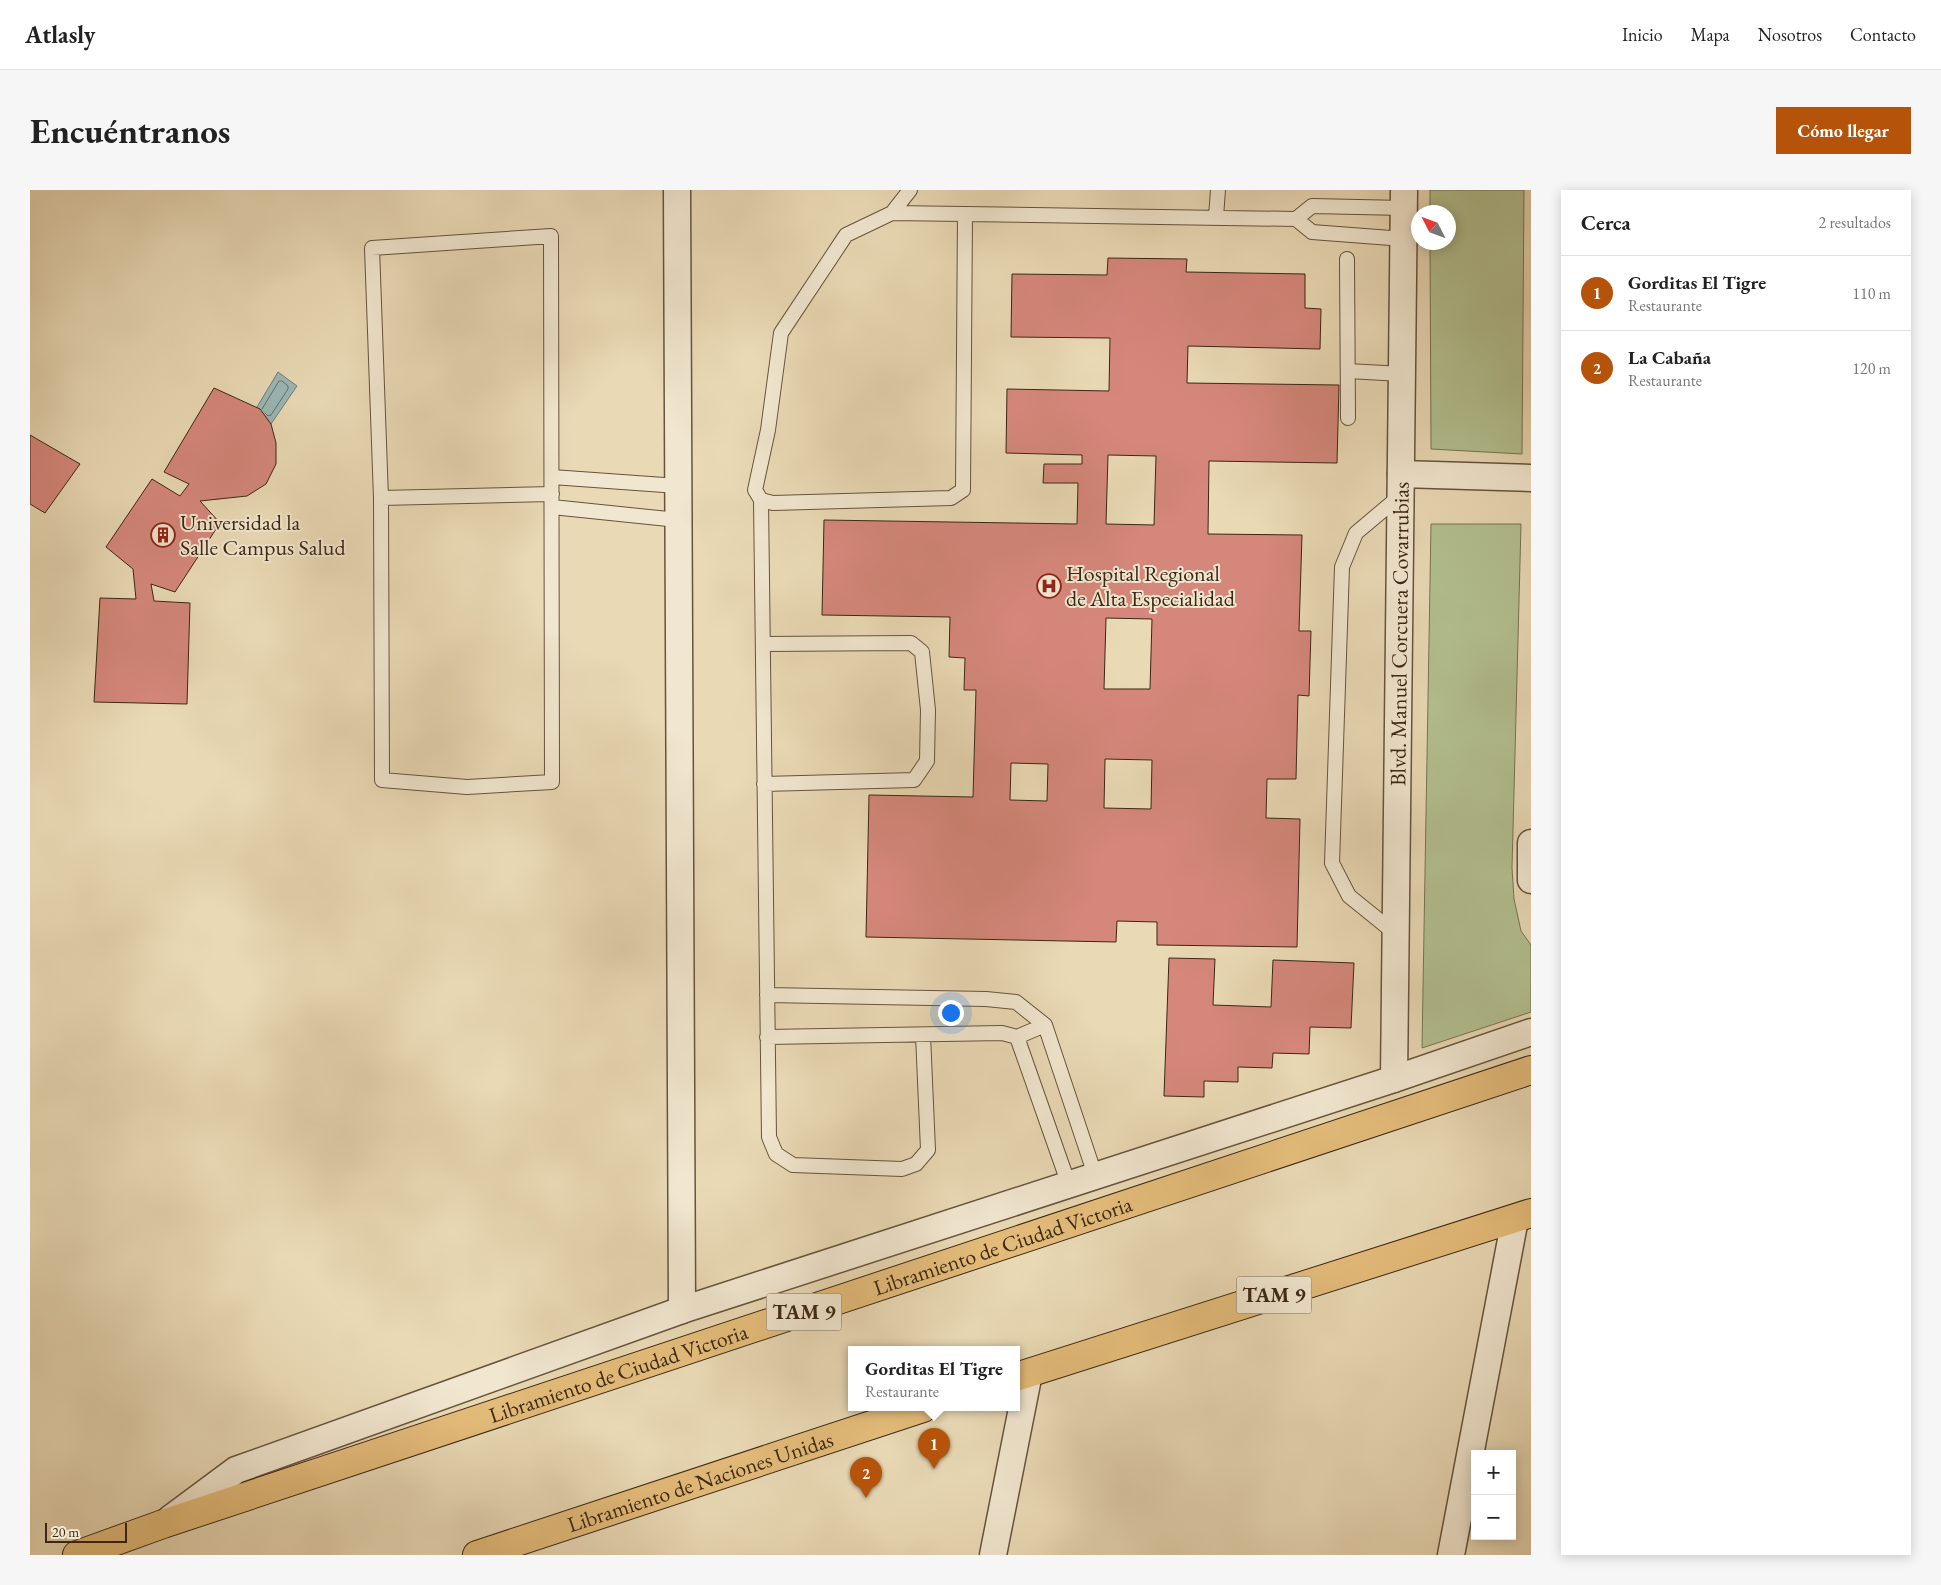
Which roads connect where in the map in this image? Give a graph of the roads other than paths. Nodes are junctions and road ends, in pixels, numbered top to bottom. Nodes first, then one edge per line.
1 (677, 190) edge
2 (910, 190) edge
3 (1218, 190) edge
4 (1404, 199) edge
5 (892, 213) junction
6 (965, 214) junction
7 (1216, 217) junction
8 (1296, 218) junction
9 (1404, 239) junction
10 (1347, 259) dead end
11 (1348, 371) junction
12 (1402, 374) junction
13 (1348, 418) dead end
14 (552, 477) junction
15 (1531, 478) edge
16 (1401, 485) junction
17 (678, 486) junction
18 (381, 498) junction
19 (552, 500) junction
20 (761, 500) junction
21 (678, 520) junction
22 (763, 644) junction
23 (764, 784) junction
24 (1531, 843) edge
25 (1531, 880) edge
26 (1396, 934) junction
27 (767, 995) junction
28 (1045, 1025) junction
29 (1531, 1032) edge
30 (923, 1035) junction
31 (767, 1037) junction
32 (1017, 1037) junction
33 (1531, 1070) edge
34 (1394, 1079) junction
35 (1095, 1175) junction
36 (1068, 1185) junction
37 (1523, 1216) edge
38 (682, 1310) junction
39 (1022, 1375) edge
40 (1020, 1387) edge
41 (914, 1411) edge
42 (1016, 1411) edge
43 (164, 1524) junction
44 (77, 1555) edge
45 (477, 1555) edge
46 (993, 1555) edge
47 (1451, 1555) edge

1 - 17 street
2 - 5 lane
3 - 7 lane
4 - 8 lane
4 - 9 street, Blvd. Manuel Corcuera Covarrubias
5 - 6 lane
5 - 20 lane
6 - 7 lane
6 - 20 lane
7 - 8 lane
8 - 9 lane
9 - 12 street, Blvd. Manuel Corcuera Covarrubias
10 - 11 lane
11 - 12 lane
11 - 13 lane
12 - 16 street, Blvd. Manuel Corcuera Covarrubias
14 - 17 lane
14 - 18 lane
14 - 19 lane
15 - 16 street
16 - 26 street, Blvd. Manuel Corcuera Covarrubias
16 - 26 lane
17 - 21 street
18 - 19 lane
18 - 19 lane
19 - 21 lane
20 - 22 lane
21 - 38 street
22 - 23 lane
22 - 23 lane
23 - 27 lane
24 - 25 street
26 - 34 street, Blvd. Manuel Corcuera Covarrubias
27 - 28 lane
27 - 31 lane
28 - 32 lane
28 - 35 lane
29 - 34 street
30 - 31 lane
30 - 31 lane
30 - 32 lane
32 - 36 lane
33 - 43 highway, Libramiento de Ciudad Victoria / TAM 9
34 - 35 street
35 - 36 street
36 - 38 street
37 - 39 highway, TAM 9
37 - 47 street
38 - 43 street
39 - 40 street
41 - 45 highway, Libramiento de Naciones Unidas
42 - 46 street
43 - 44 highway, Libramiento de Ciudad Victoria / TAM 9

